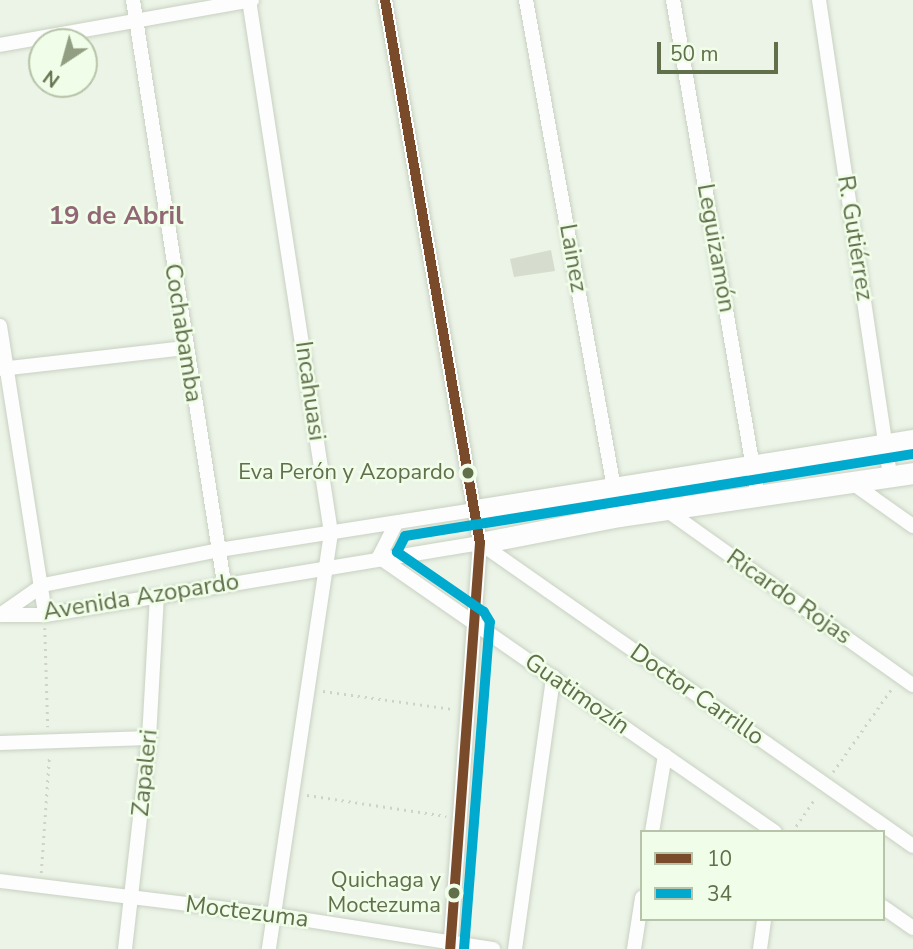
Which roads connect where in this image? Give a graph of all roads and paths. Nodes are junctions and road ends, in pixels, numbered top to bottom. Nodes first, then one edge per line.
1 (133, 0) edge
2 (250, 0) edge
3 (385, 0) edge
4 (526, 0) edge
5 (673, 0) edge
6 (819, 0) edge
7 (137, 24) junction
8 (0, 45) edge
9 (0, 326) edge
10 (184, 348) junction
11 (4, 369) edge
12 (913, 440) edge
13 (886, 444) junction
14 (754, 464) junction
15 (913, 473) edge
16 (890, 477) junction
17 (851, 482) junction
18 (614, 486) junction
19 (758, 497) junction
20 (665, 509) junction
21 (475, 510) junction
22 (618, 516) junction
23 (396, 523) junction
24 (913, 526) edge
25 (331, 533) junction
26 (480, 543) junction
27 (219, 550) junction
28 (379, 557) junction
29 (323, 567) junction
30 (224, 583) junction
31 (43, 585) junction
32 (157, 596) junction
33 (0, 615) edge
34 (45, 615) junction
35 (475, 624) junction
36 (553, 677) junction
37 (907, 680) edge
38 (305, 688) junction
39 (469, 711) junction
40 (149, 738) junction
41 (0, 743) edge
42 (665, 755) junction
43 (825, 784) junction
44 (291, 792) junction
45 (459, 818) junction
46 (652, 830) edge
47 (772, 830) edge
48 (793, 830) edge
49 (913, 846) edge
50 (0, 881) edge
51 (131, 898) junction
52 (885, 908) edge
53 (640, 911) edge
54 (275, 915) junction
55 (764, 921) edge
56 (913, 928) edge
57 (392, 933) junction
58 (450, 945) edge
59 (125, 949) edge
60 (269, 949) edge
61 (389, 949) edge
62 (494, 949) edge
63 (515, 949) edge
64 (634, 949) edge
65 (760, 949) edge

1 - 7 street, Cochabamba
2 - 7 street
2 - 25 street, Incahuasi
3 - 21 street
4 - 18 street, Lainez
5 - 14 street, Leguizamón
6 - 13 street, R. Gutiérrez
7 - 8 street
7 - 10 street, Cochabamba
9 - 11 street
10 - 11 street
10 - 27 street, Cochabamba
11 - 31 street
12 - 13 street, Avenida Azopardo
13 - 14 street, Avenida Azopardo
13 - 16 street, R. Gutiérrez
14 - 18 street, Avenida Azopardo
14 - 19 street, Leguizamón
15 - 16 street, Avenida Azopardo
16 - 17 street, Avenida Azopardo
17 - 19 street, Avenida Azopardo
17 - 24 street
18 - 21 street, Avenida Azopardo
18 - 22 street, Lainez
19 - 20 street, Avenida Azopardo
20 - 22 street, Avenida Azopardo
20 - 37 street, Ricardo Rojas
21 - 23 street, Avenida Azopardo
21 - 26 street
22 - 26 street, Avenida Azopardo
23 - 25 street, Avenida Azopardo
23 - 28 street
25 - 27 street, Avenida Azopardo
25 - 29 street, Incahuasi
26 - 28 street, Avenida Azopardo
26 - 35 street
26 - 43 street, Doctor Carrillo
27 - 30 street, Cochabamba
27 - 31 street, Avenida Azopardo
28 - 29 street, Avenida Azopardo
28 - 35 street, Guatimozín
29 - 30 street, Avenida Azopardo
29 - 38 street, Incahuasi
30 - 32 street, Avenida Azopardo
31 - 33 street, Avenida Azopardo
31 - 34 street
32 - 34 street, Avenida Azopardo
32 - 40 street, Zapaleri
33 - 34 street, Avenida Azopardo
35 - 36 street, Guatimozín
35 - 39 street
36 - 42 street, Guatimozín
36 - 63 street
37 - 43 path
38 - 39 path
38 - 44 street, Incahuasi
39 - 45 street
40 - 41 street
40 - 51 street, Zapaleri
42 - 46 street
42 - 47 street, Guatimozín
43 - 48 path
43 - 49 street, Doctor Carrillo
44 - 45 path
44 - 54 street, Incahuasi
45 - 58 street
50 - 51 street, Moctezuma
51 - 54 street, Moctezuma
51 - 59 street, Zapaleri
52 - 56 street
53 - 64 street
54 - 57 street, Moctezuma
54 - 60 street, Incahuasi
55 - 65 street
57 - 58 street, Moctezuma
57 - 61 street
58 - 62 street, Moctezuma

